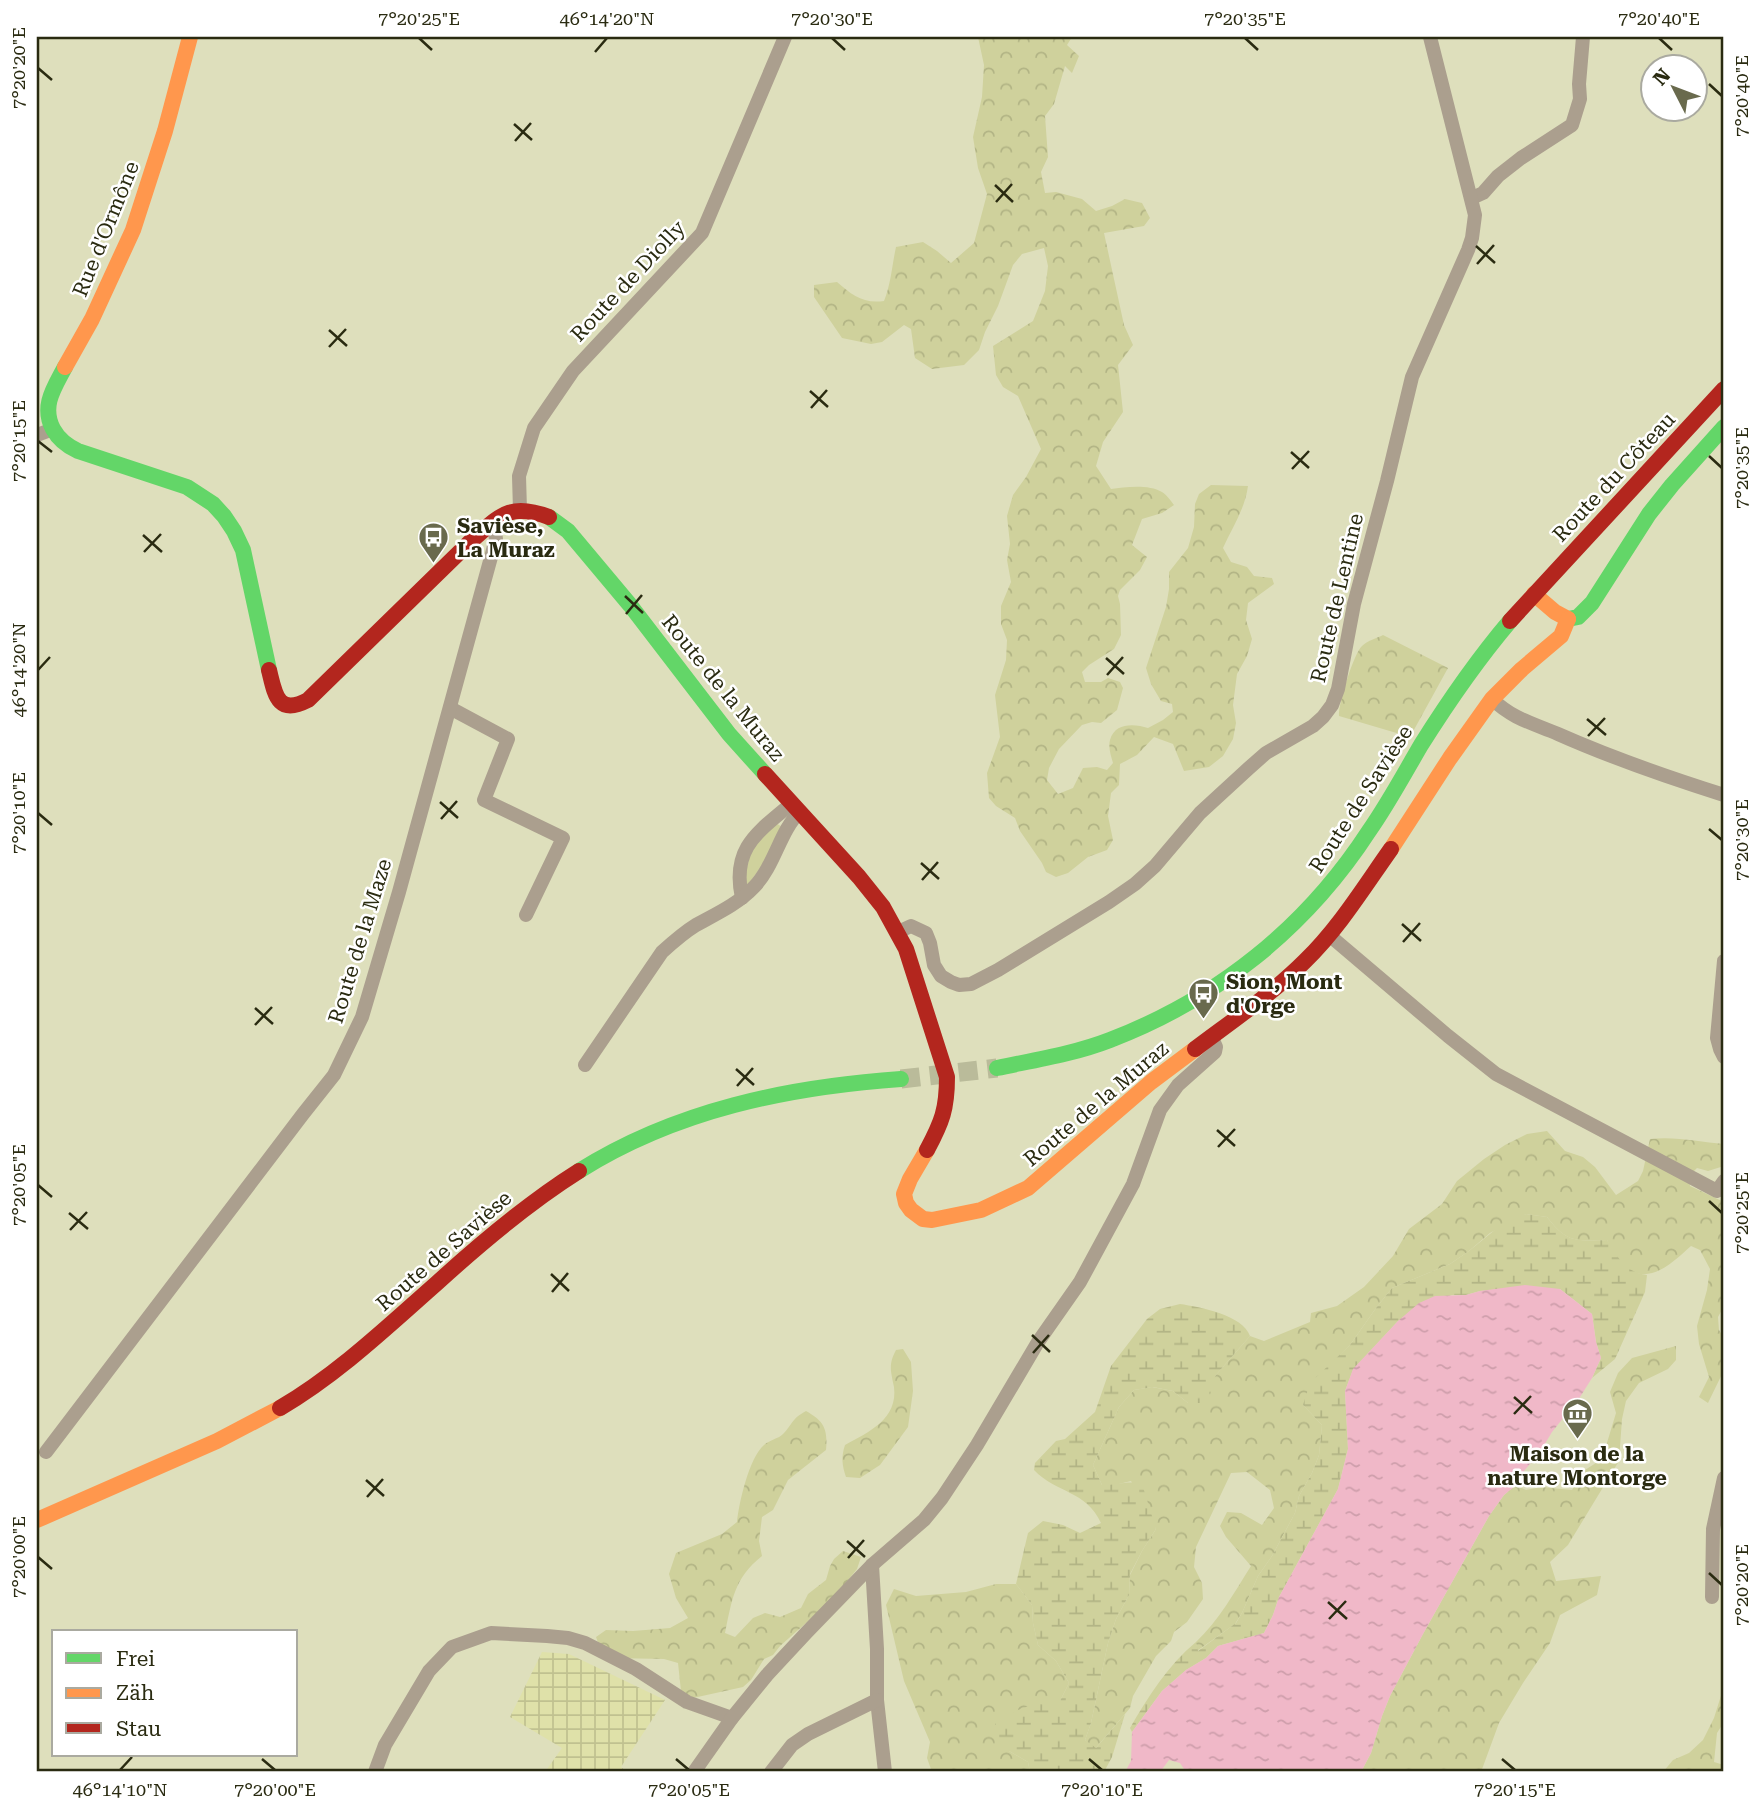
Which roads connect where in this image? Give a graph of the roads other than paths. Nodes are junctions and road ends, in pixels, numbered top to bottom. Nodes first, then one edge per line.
1 (190, 37) edge
2 (785, 37) edge
3 (1430, 37) edge
4 (1583, 37) edge
5 (1472, 198) junction
6 (1724, 389) edge
7 (1724, 427) edge
8 (53, 429) junction
9 (37, 435) edge
10 (520, 510) junction
11 (493, 521) junction
12 (1534, 594) junction
13 (1568, 619) junction
14 (1492, 699) junction
15 (450, 708) junction
16 (1724, 795) edge
17 (795, 808) junction
18 (742, 898) junction
19 (526, 915) dead end
20 (898, 932) junction
21 (1329, 935) junction
22 (1724, 961) edge
23 (1211, 1036) junction
24 (1724, 1057) edge
25 (584, 1065) dead end
26 (998, 1068) tunnel mouth
27 (901, 1079) tunnel mouth
28 (1720, 1191) edge
29 (46, 1452) dead end
30 (1724, 1478) edge
31 (37, 1520) edge
32 (872, 1565) junction
33 (1712, 1597) dead end
34 (877, 1700) junction
35 (732, 1718) junction
36 (375, 1772) edge
37 (694, 1772) edge
38 (771, 1772) edge
39 (885, 1772) edge

1 - 8 street, Rue d'Ormône
2 - 10 street, Route de Diolly
3 - 5 street, Route de Lentine
4 - 5 street
5 - 20 street, Route de Lentine
6 - 12 street, Route du Côteau
7 - 13 street, Route de la Muraz
8 - 9 street
8 - 11 street
10 - 11 street
10 - 17 street, Route de la Muraz
11 - 15 street, Route de la Maze
12 - 13 street
12 - 26 street, Route de Savièse
13 - 14 street, Route de la Muraz
14 - 16 street
14 - 21 street, Route de la Muraz
15 - 19 street
15 - 29 street, Route de la Maze
17 - 18 street
17 - 18 street
17 - 20 street, Route de la Muraz
18 - 25 street
20 - 23 street, Route de la Muraz
21 - 23 street, Route de la Muraz
21 - 28 street
22 - 24 street
23 - 32 street
27 - 31 street, Route de Savièse
30 - 33 street
32 - 34 street
32 - 35 street
34 - 38 street
34 - 39 street
35 - 36 street
35 - 37 street

